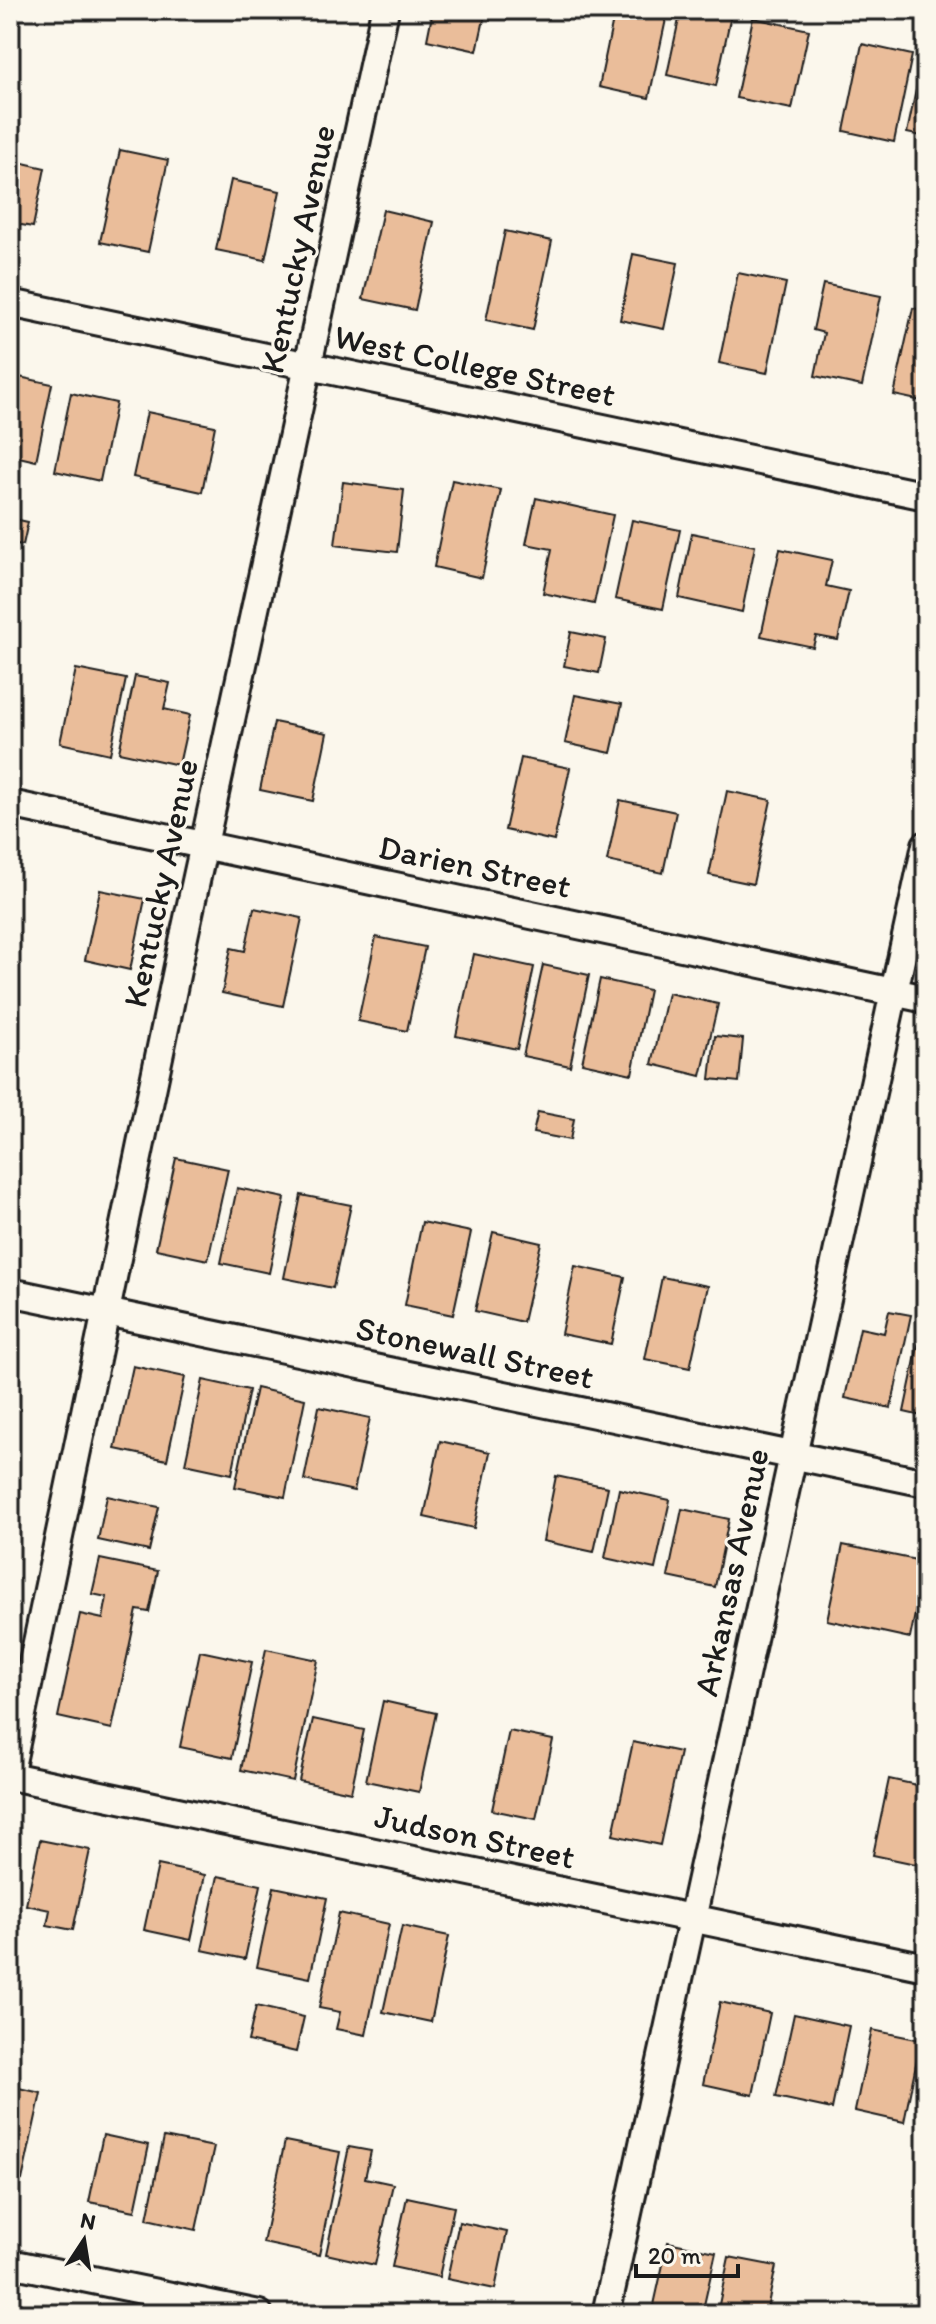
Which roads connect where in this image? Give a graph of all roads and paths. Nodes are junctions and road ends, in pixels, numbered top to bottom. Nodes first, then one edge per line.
1 (385, 10) edge
2 (10, 303) edge
3 (308, 367) junction
4 (926, 496) edge
5 (10, 804) edge
6 (205, 845) junction
7 (926, 845) edge
8 (895, 992) junction
9 (926, 999) edge
10 (10, 1292) edge
11 (106, 1312) junction
12 (794, 1455) junction
13 (926, 1483) edge
14 (10, 1774) edge
15 (692, 1918) junction
16 (926, 1967) edge
17 (10, 2263) edge
18 (259, 2314) edge
19 (606, 2314) edge

1 - 3 street, Kentucky Avenue
2 - 3 street, West College Street
3 - 4 street, West College Street
3 - 6 street, Kentucky Avenue
5 - 6 street, Darien Street
6 - 8 street, Darien Street
6 - 11 street, Kentucky Avenue
7 - 8 street, Arkansas Avenue
8 - 9 street, Darien Street
8 - 12 street, Arkansas Avenue
10 - 11 street, Stonewall Street
11 - 12 street, Stonewall Street
11 - 14 street, Kentucky Avenue
12 - 13 street, Stonewall Street
12 - 15 street, Arkansas Avenue
14 - 15 street, Judson Street
15 - 16 street, Judson Street
15 - 19 street, Arkansas Avenue
17 - 18 street

